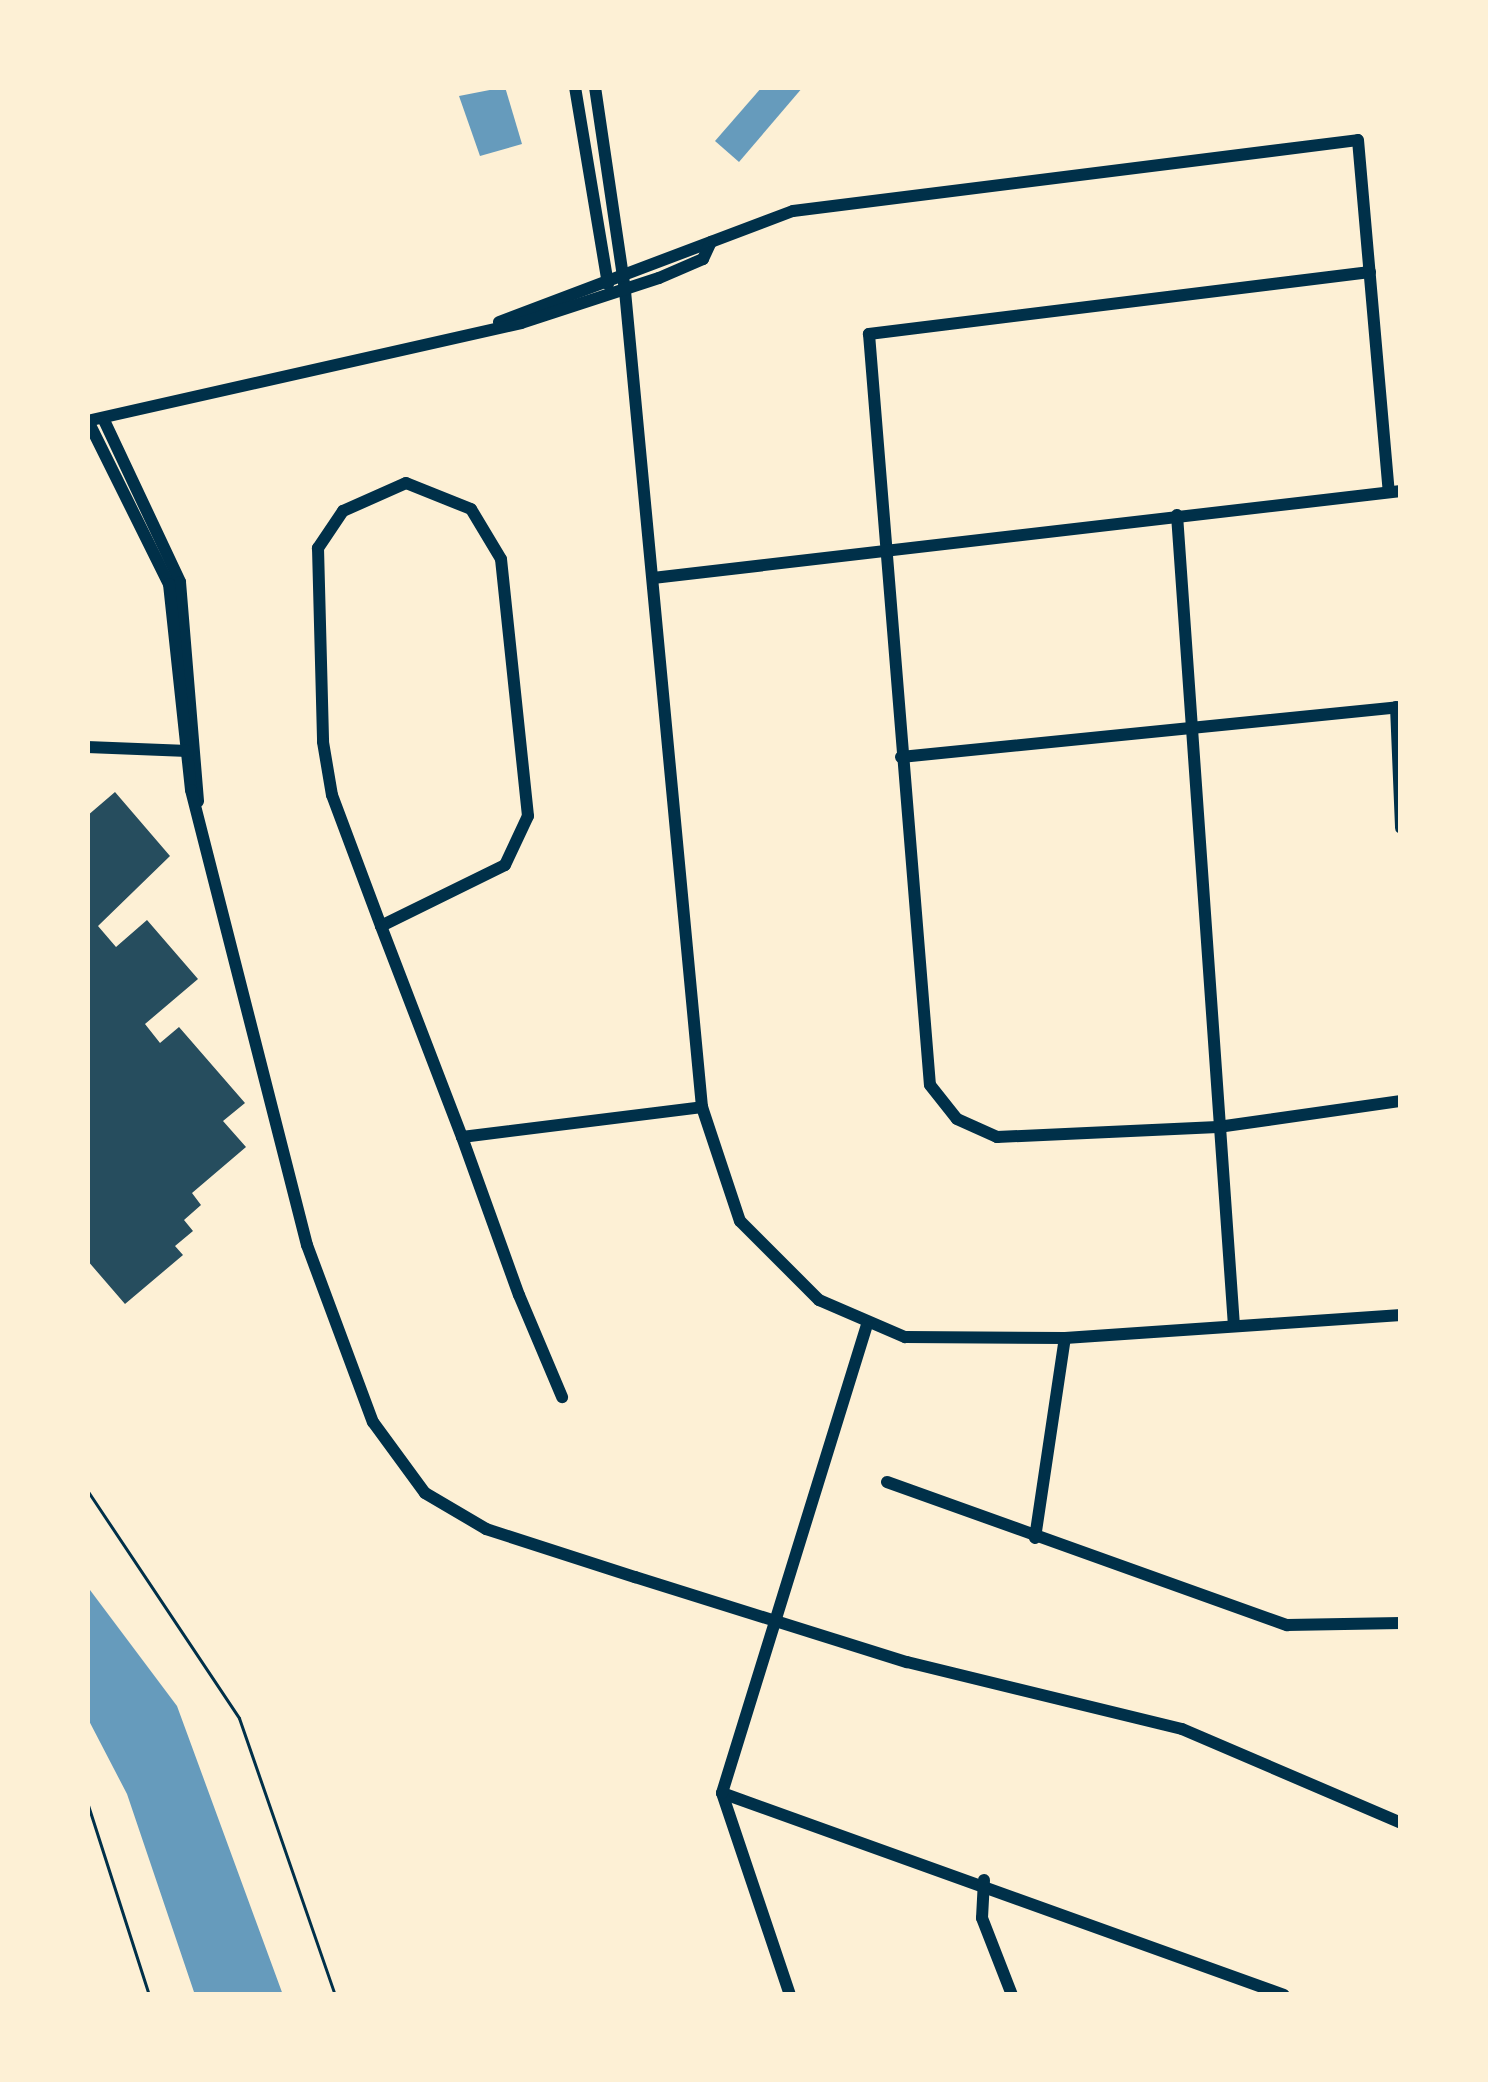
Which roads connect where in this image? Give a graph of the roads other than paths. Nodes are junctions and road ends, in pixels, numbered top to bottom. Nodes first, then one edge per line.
1 (575, 87) edge
2 (595, 87) edge
3 (712, 242) junction
4 (1370, 272) junction
5 (623, 273) junction
6 (608, 280) junction
7 (626, 291) junction
8 (610, 296) junction
9 (621, 311) junction
10 (499, 322) junction
11 (93, 420) edge
12 (1395, 491) edge
13 (1177, 515) junction
14 (884, 546) junction
15 (653, 578) junction
16 (1399, 707) edge
17 (1196, 730) junction
18 (87, 747) edge
19 (192, 751) junction
20 (901, 757) junction
21 (1401, 828) edge
22 (381, 926) junction
23 (1401, 1101) edge
24 (702, 1107) junction
25 (1218, 1127) junction
26 (462, 1137) junction
27 (1401, 1315) edge
28 (867, 1325) junction
29 (1234, 1326) junction
30 (1065, 1338) junction
31 (562, 1397) dead end
32 (887, 1482) dead end
33 (1035, 1538) junction
34 (1401, 1623) edge
35 (722, 1793) junction
36 (1401, 1823) edge
37 (984, 1880) junction
38 (790, 1995) edge
39 (1012, 1995) edge
40 (1284, 1995) edge

1 - 6 street
2 - 5 street
3 - 4 street
3 - 5 street
3 - 7 street
4 - 12 street
4 - 14 street
5 - 6 street
5 - 7 street
6 - 8 street
6 - 10 street
7 - 8 street
7 - 9 street
8 - 9 street
8 - 10 street
9 - 15 street
10 - 11 street
11 - 19 street
12 - 13 street
13 - 14 street
13 - 17 street
14 - 15 street
14 - 20 street
15 - 24 street
16 - 17 street
16 - 21 street
17 - 20 street
17 - 25 street
18 - 19 street
19 - 36 street
20 - 25 street
22 - 22 street
22 - 26 street
23 - 25 street
24 - 26 street
24 - 28 street
25 - 29 street
26 - 31 street
27 - 29 street
28 - 30 street
28 - 35 street
29 - 30 street
30 - 33 street
32 - 33 street
33 - 34 street
35 - 37 street
35 - 38 street
37 - 39 street
37 - 40 street

